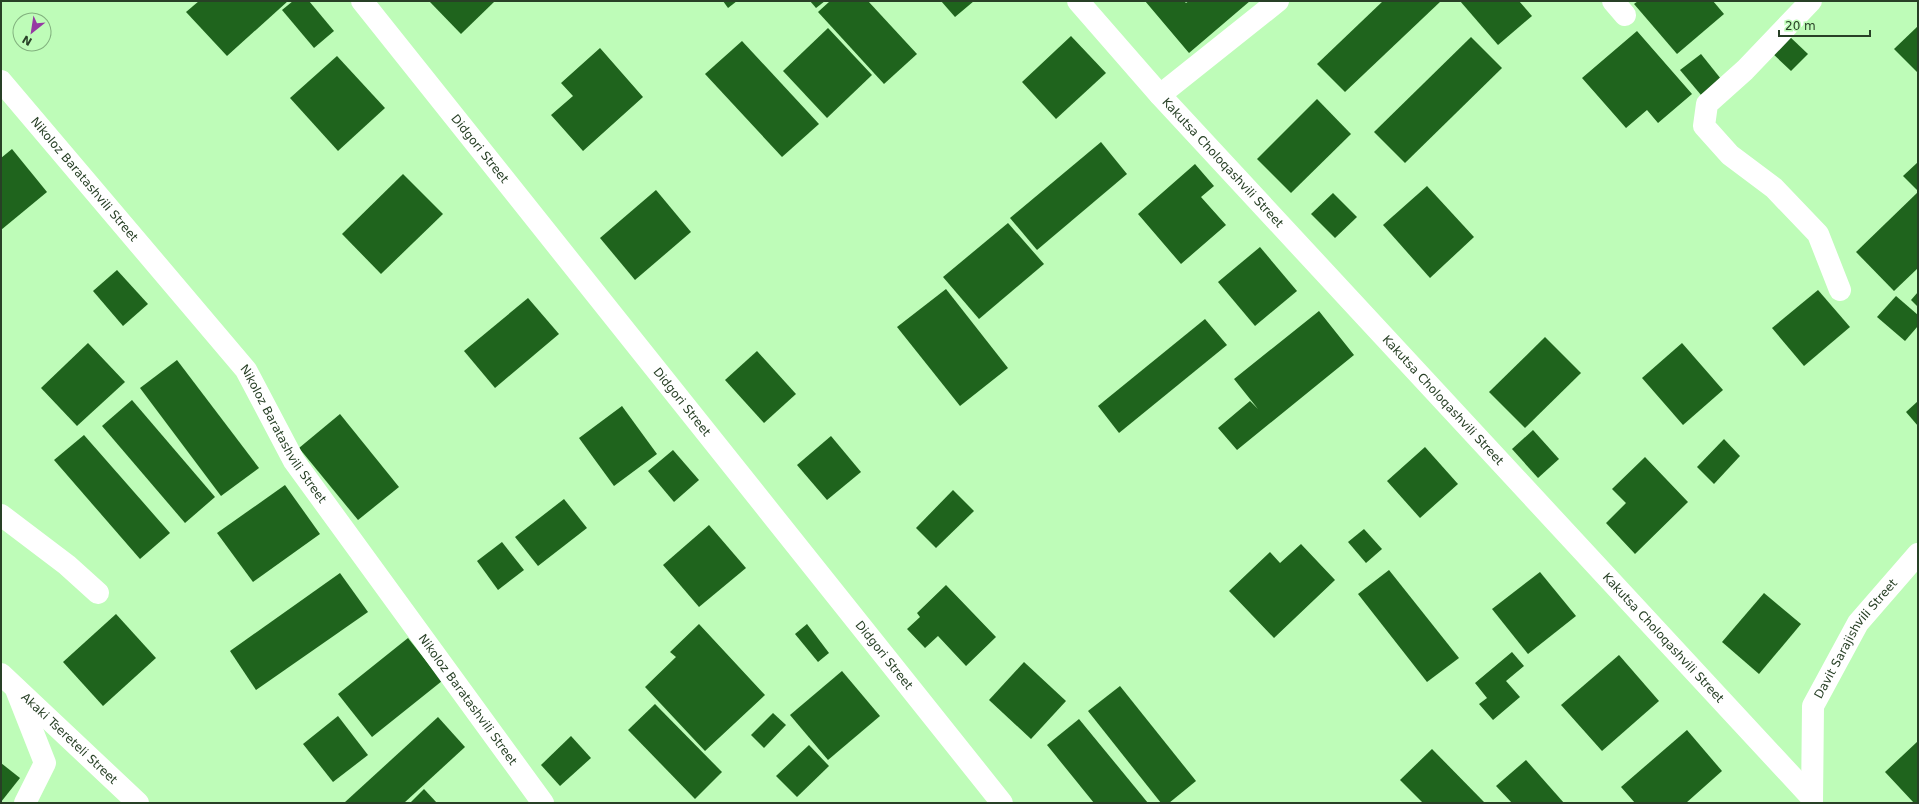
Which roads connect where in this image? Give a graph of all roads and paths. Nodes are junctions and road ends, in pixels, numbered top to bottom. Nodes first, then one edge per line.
1 (362, 1) edge
2 (1078, 1) edge
3 (1278, 1) edge
4 (1811, 1) edge
5 (1, 81) edge
6 (1160, 95) junction
7 (1840, 290) dead end
8 (1, 515) edge
9 (1916, 560) edge
10 (98, 593) dead end
11 (8, 680) edge
12 (1812, 800) edge
13 (25, 803) edge
14 (138, 803) edge
15 (543, 803) edge
16 (1002, 803) edge

1 - 16 street, Didgori Street
2 - 6 street, Kakutsa Choloqashvili Street
3 - 6 street
4 - 7 street
5 - 15 street, Nikoloz Baratashvili Street
6 - 12 street, Kakutsa Choloqashvili Street
8 - 10 street
9 - 12 street, Davit Sarajishvili Street
11 - 13 street
11 - 14 street, Akaki Tsereteli Street

